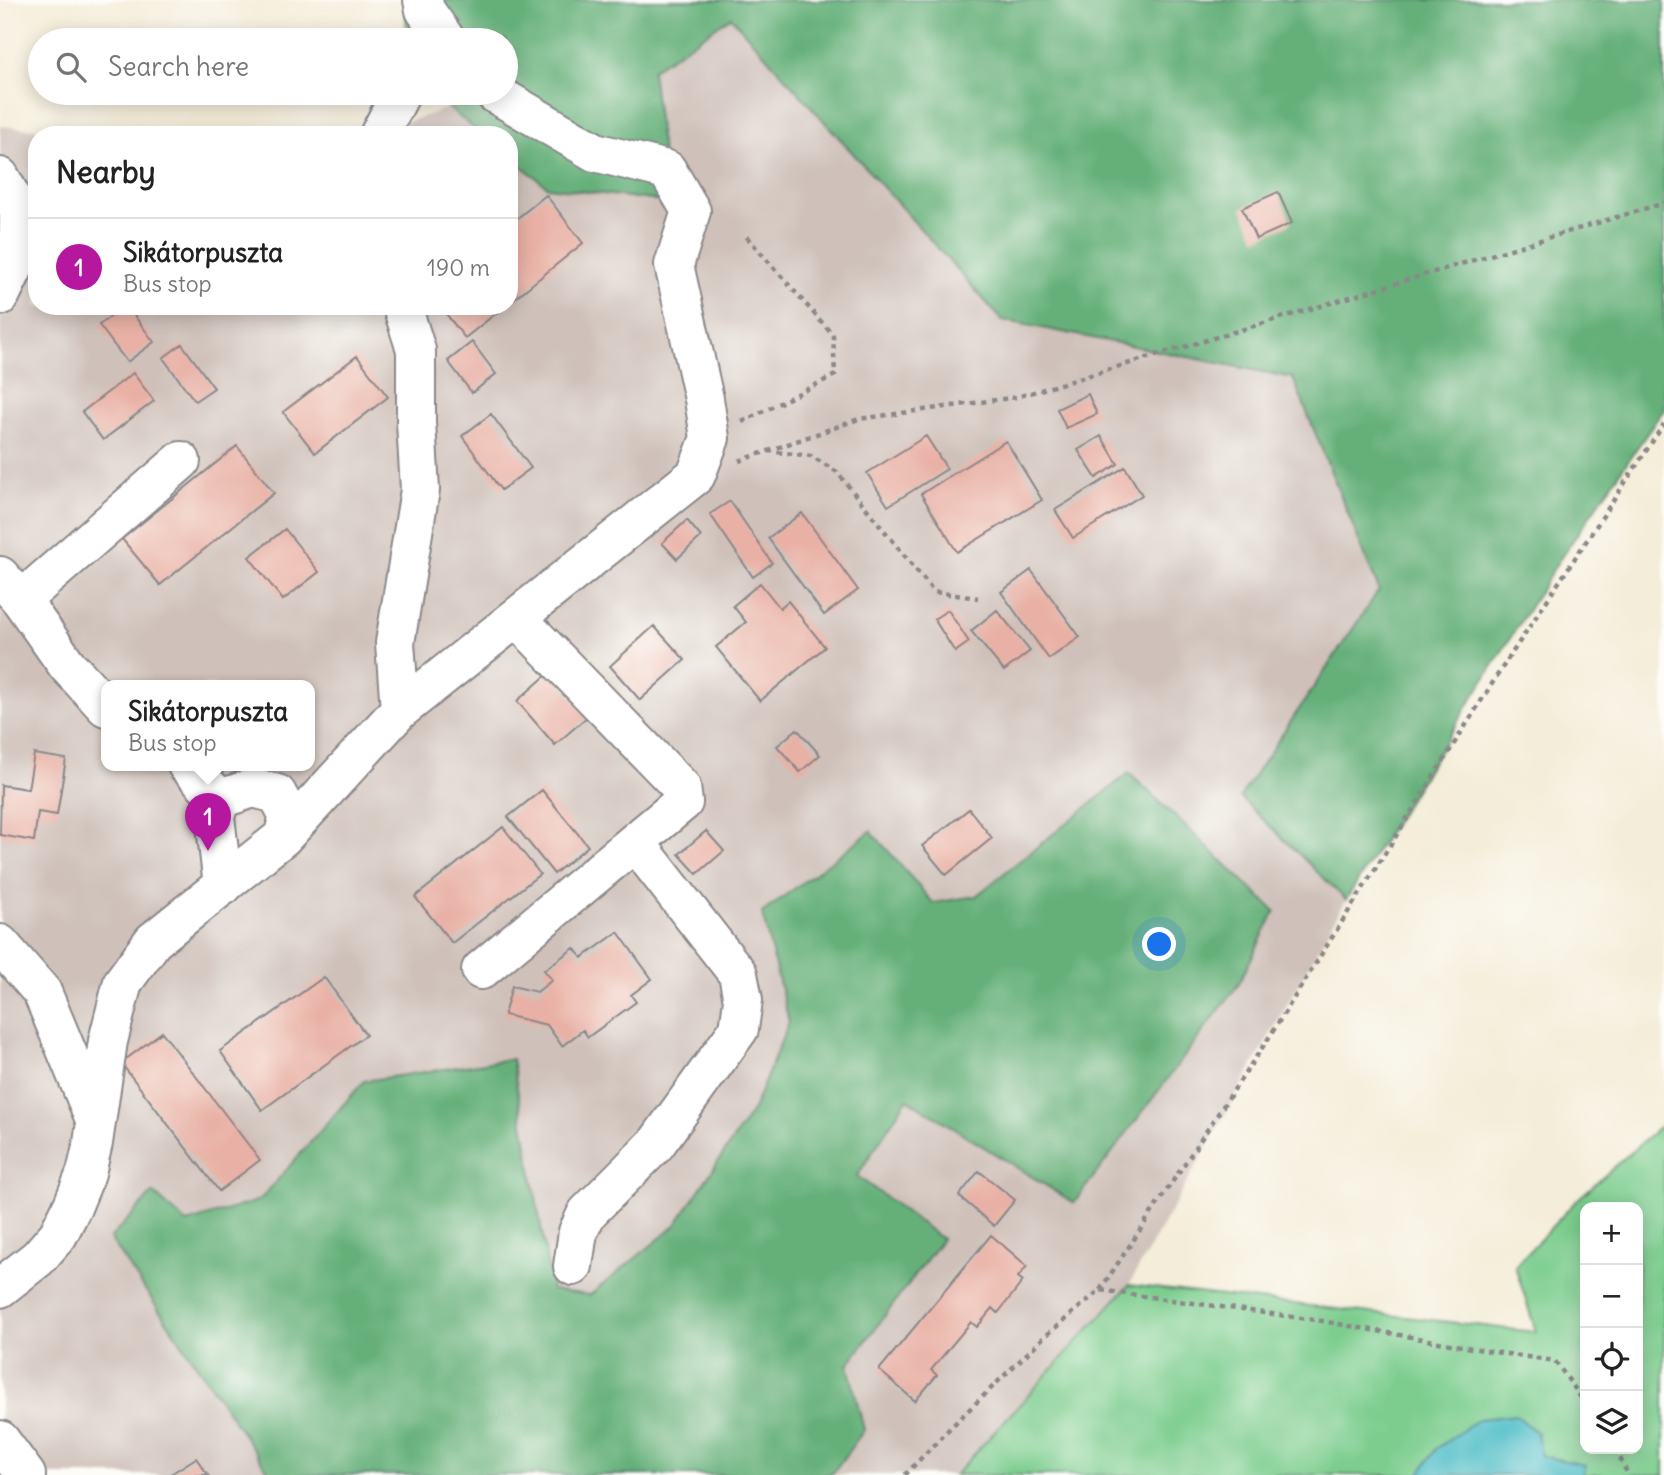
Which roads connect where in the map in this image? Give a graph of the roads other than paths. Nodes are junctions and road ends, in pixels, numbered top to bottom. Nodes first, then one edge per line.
1 (395, 105) edge
2 (515, 105) edge
3 (384, 126) edge
4 (0, 177) edge
5 (0, 296) edge
6 (405, 315) edge
7 (181, 461) dead end
8 (10, 588) edge
9 (517, 618) junction
10 (101, 701) edge
11 (400, 710) junction
12 (193, 771) edge
13 (220, 799) junction
14 (283, 837) junction
15 (635, 842) junction
16 (223, 886) junction
17 (0, 944) edge
18 (481, 970) dead end
19 (96, 1122) junction
20 (573, 1266) dead end
21 (0, 1288) edge
22 (0, 1440) edge
23 (26, 1475) edge

1 - 3 lane
2 - 9 lane
4 - 5 lane
6 - 11 lane
7 - 8 lane
8 - 10 lane
9 - 11 lane
9 - 15 lane
11 - 14 lane
12 - 13 lane
13 - 14 lane
13 - 16 lane
14 - 16 lane
15 - 18 lane
15 - 20 lane
16 - 19 lane
17 - 19 lane
19 - 21 lane
22 - 23 lane

